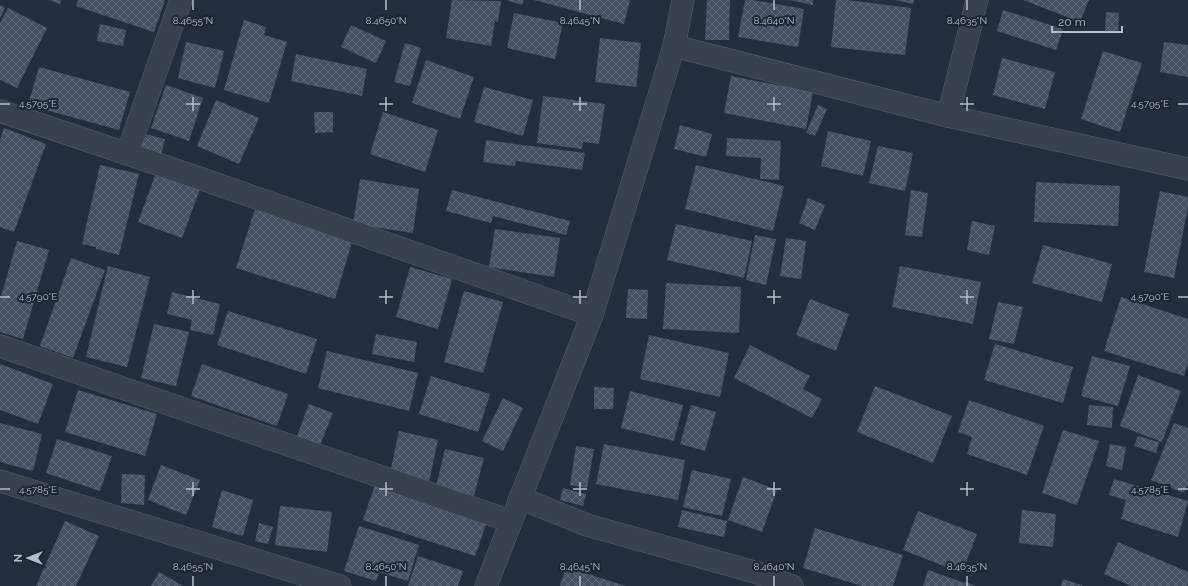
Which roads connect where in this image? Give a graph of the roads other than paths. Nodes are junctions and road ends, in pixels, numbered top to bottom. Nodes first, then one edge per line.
1 (181, 0) edge
2 (683, 0) edge
3 (977, 0) edge
4 (674, 46) junction
5 (0, 111) edge
6 (948, 116) junction
7 (127, 154) junction
8 (1188, 169) edge
9 (592, 315) junction
10 (0, 346) edge
11 (0, 481) edge
12 (520, 498) junction
13 (510, 521) junction
14 (340, 586) edge
15 (486, 586) edge
16 (792, 586) edge

1 - 7 street
2 - 4 street
3 - 6 street
4 - 6 street
4 - 9 street
5 - 7 street
6 - 8 street
7 - 9 street
9 - 12 street
10 - 13 street
11 - 14 street
12 - 13 street
12 - 16 street
13 - 15 street

